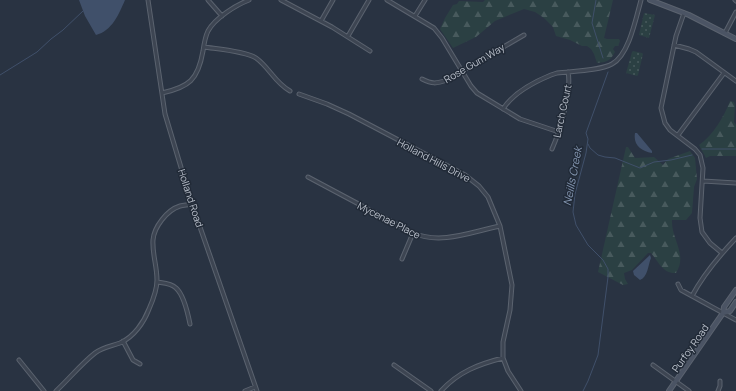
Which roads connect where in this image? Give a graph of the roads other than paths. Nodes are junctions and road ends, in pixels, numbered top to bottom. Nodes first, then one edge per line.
1 (148, 0) edge
2 (208, 0) edge
3 (249, 0) edge
4 (281, 0) edge
5 (333, 0) edge
6 (369, 0) edge
7 (387, 0) edge
8 (425, 0) edge
9 (641, 0) edge
10 (650, 0) edge
11 (736, 12) edge
12 (684, 13) junction
13 (222, 16) junction
14 (415, 16) junction
15 (321, 20) junction
16 (725, 32) junction
17 (524, 35) dead end
18 (348, 36) junction
19 (736, 39) edge
20 (674, 45) junction
21 (204, 47) junction
22 (370, 51) dead end
23 (462, 72) junction
24 (568, 72) junction
25 (724, 73) junction
26 (422, 79) dead end
27 (736, 82) edge
28 (290, 90) dead end
29 (162, 93) junction
30 (299, 94) dead end
31 (503, 109) junction
32 (559, 132) junction
33 (678, 136) junction
34 (552, 149) dead end
35 (308, 177) dead end
36 (703, 181) junction
37 (736, 183) edge
38 (192, 204) junction
39 (500, 226) junction
40 (413, 233) junction
41 (736, 238) edge
42 (722, 253) junction
43 (402, 258) dead end
44 (157, 282) junction
45 (678, 284) dead end
46 (736, 290) edge
47 (692, 296) junction
48 (736, 302) edge
49 (723, 313) junction
50 (736, 320) edge
51 (190, 324) dead end
52 (123, 341) junction
53 (503, 358) junction
54 (19, 360) dead end
55 (140, 364) dead end
56 (394, 365) dead end
57 (653, 365) dead end
58 (720, 381) dead end
59 (676, 382) junction
60 (256, 389) edge
61 (44, 391) edge
62 (56, 391) edge
63 (245, 391) edge
64 (431, 391) edge
65 (441, 391) edge
66 (521, 391) edge
67 (669, 391) edge
68 (689, 391) edge
69 (718, 391) edge

1 - 29 street, Holland Road
2 - 13 street
3 - 13 street
4 - 15 street
5 - 15 street
6 - 18 street
7 - 14 street
8 - 14 street
9 - 24 street
10 - 12 street
11 - 16 street
12 - 16 street
12 - 20 street
13 - 21 street
14 - 23 street
15 - 18 street
16 - 19 street
17 - 23 street, Rose Gum Way
18 - 22 street
20 - 25 street
20 - 33 street
21 - 28 street
21 - 29 street
23 - 26 street, Rose Gum Way
23 - 31 street
24 - 31 street
24 - 32 street, Larch Court
25 - 27 street
25 - 33 street
29 - 38 street, Holland Road
30 - 39 street, Holland Hills Drive
31 - 32 street
32 - 34 street, Larch Court
33 - 36 street
35 - 40 street, Mycenae Place
36 - 37 street
36 - 42 street
38 - 44 street
38 - 60 street, Holland Road
39 - 40 street, Mycenae Place
39 - 53 street, Holland Hills Drive
40 - 43 street
41 - 42 street
42 - 47 street
44 - 51 street
44 - 52 street
45 - 47 street
46 - 49 street, Purfoy Road
47 - 49 street
48 - 49 street, Purfoy Road
49 - 50 street
49 - 59 street, Purfoy Road
52 - 55 street
52 - 62 street
53 - 65 street
53 - 66 street, Holland Hills Drive
54 - 61 street
56 - 64 street
57 - 59 street
58 - 69 street
59 - 67 street, Purfoy Road
59 - 68 street
60 - 63 street

